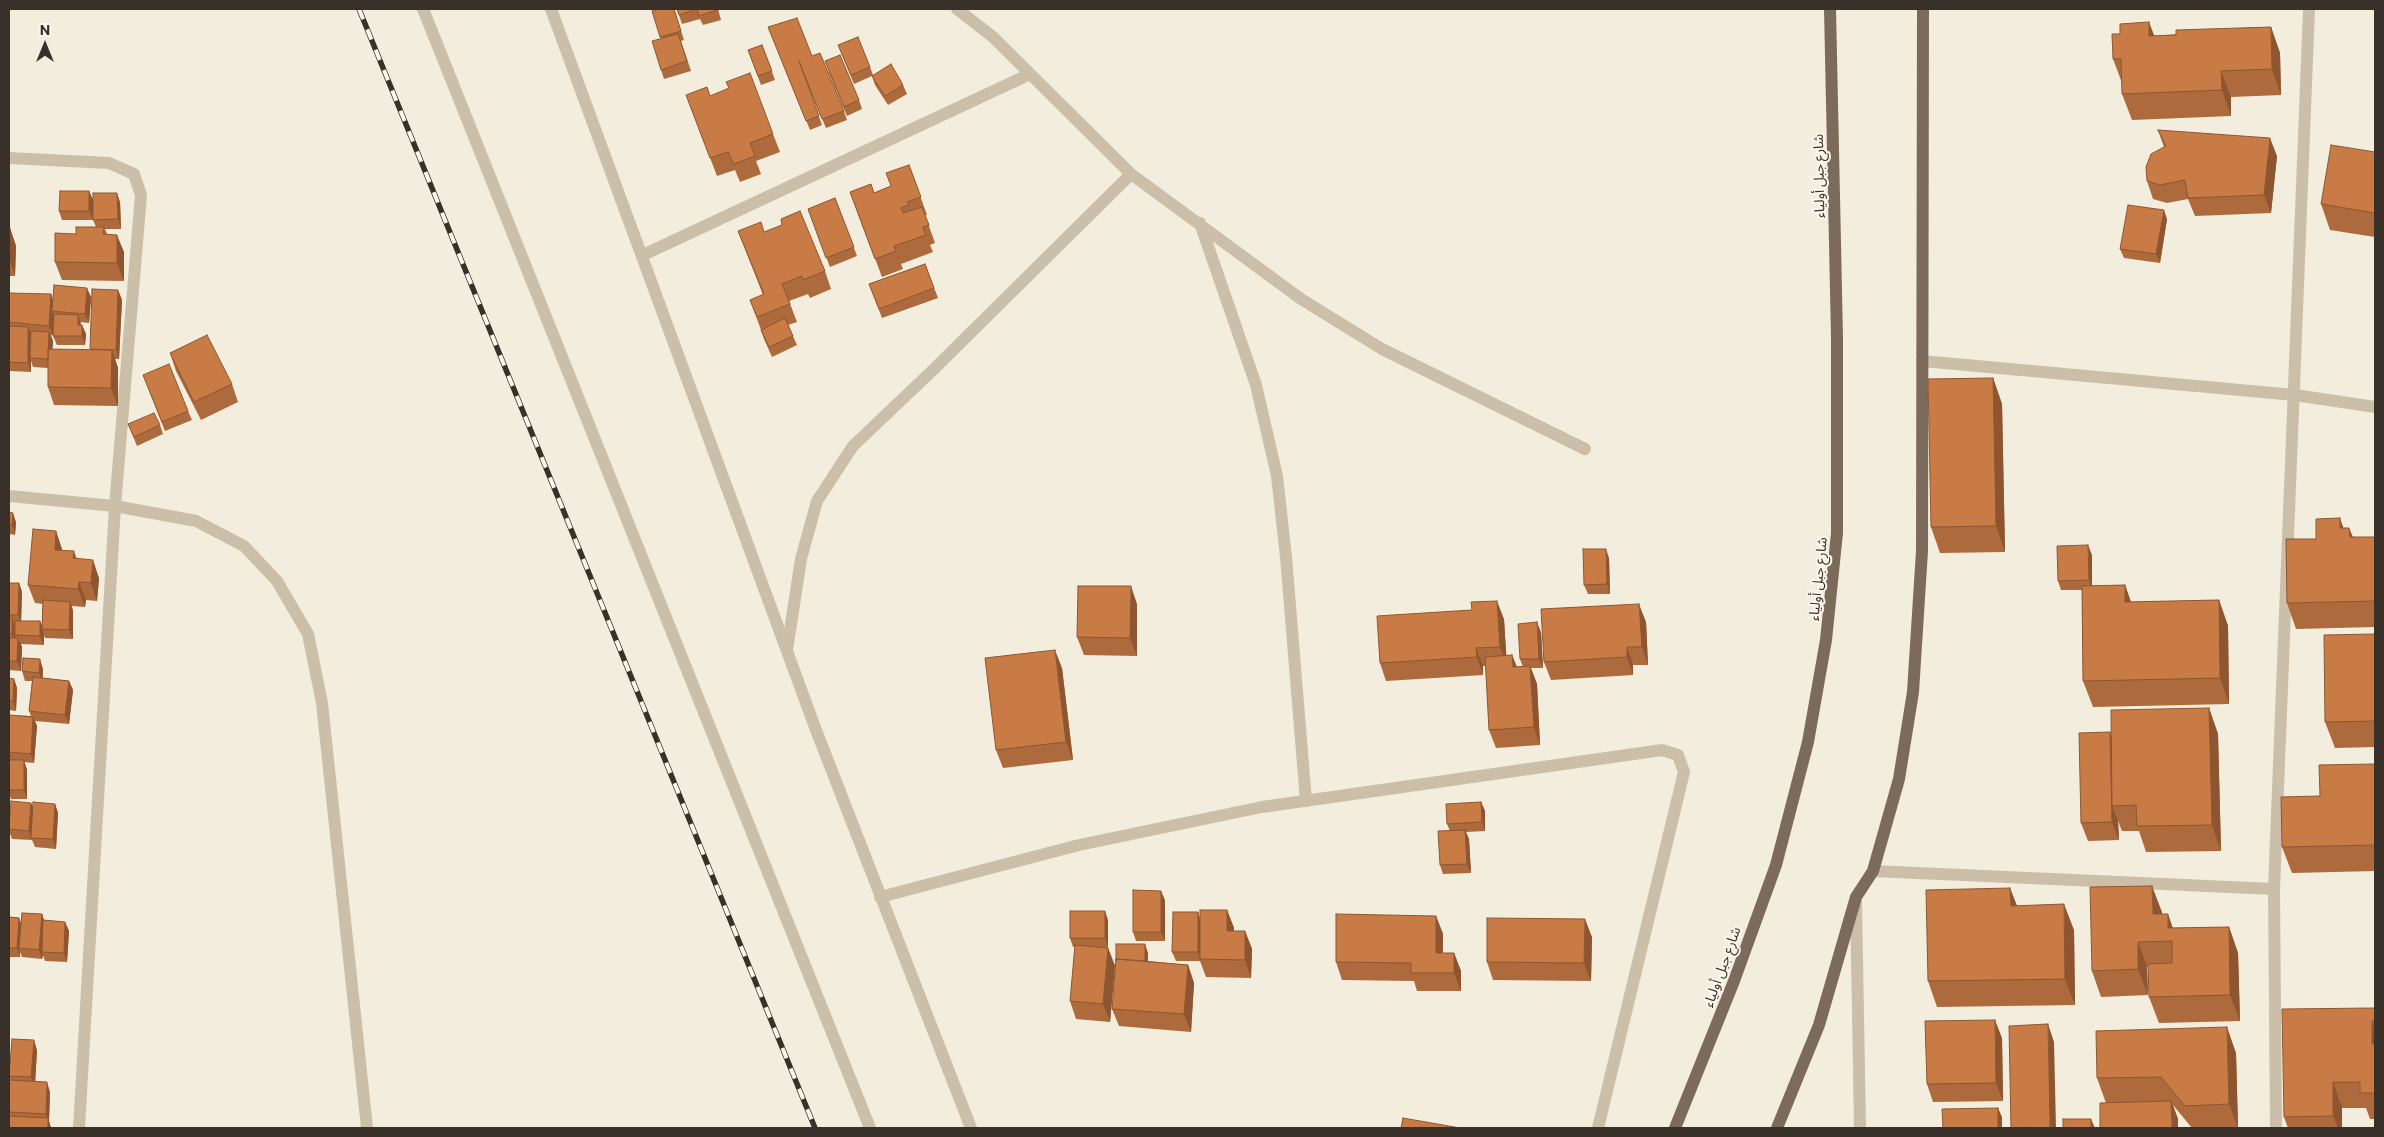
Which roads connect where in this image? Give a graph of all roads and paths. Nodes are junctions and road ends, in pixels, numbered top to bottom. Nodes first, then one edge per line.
1 (423, 9) edge
2 (551, 9) edge
3 (957, 9) edge
4 (1830, 9) edge
5 (1923, 9) edge
6 (2309, 9) edge
7 (1030, 74) junction
8 (9, 158) edge
9 (1131, 174) junction
10 (1200, 223) junction
11 (643, 255) junction
12 (1922, 361) junction
13 (2295, 395) junction
14 (2375, 407) edge
15 (1585, 449) dead end
16 (9, 496) edge
17 (115, 506) junction
18 (787, 652) junction
19 (1306, 802) junction
20 (1873, 871) junction
21 (2274, 889) junction
22 (880, 897) junction
23 (1856, 897) junction
24 (79, 1128) edge
25 (367, 1128) edge
26 (870, 1128) edge
27 (971, 1128) edge
28 (1598, 1128) edge
29 (1675, 1128) edge
30 (1777, 1128) edge
31 (1860, 1128) edge
32 (2276, 1128) edge

1 - 26 street
2 - 11 street
3 - 7 street
4 - 29 main road, شارع جبل أولياء
5 - 12 main road
6 - 13 street
7 - 9 street
7 - 11 street
8 - 17 street
9 - 10 street
9 - 18 street
10 - 15 street
10 - 19 street
11 - 18 street
12 - 13 street
12 - 20 main road
13 - 14 street
13 - 21 street
16 - 17 street
17 - 24 street
17 - 25 street
18 - 22 street
19 - 22 street
19 - 28 street
20 - 21 street
20 - 23 main road
21 - 32 street
22 - 27 street
23 - 30 main road
23 - 31 street

